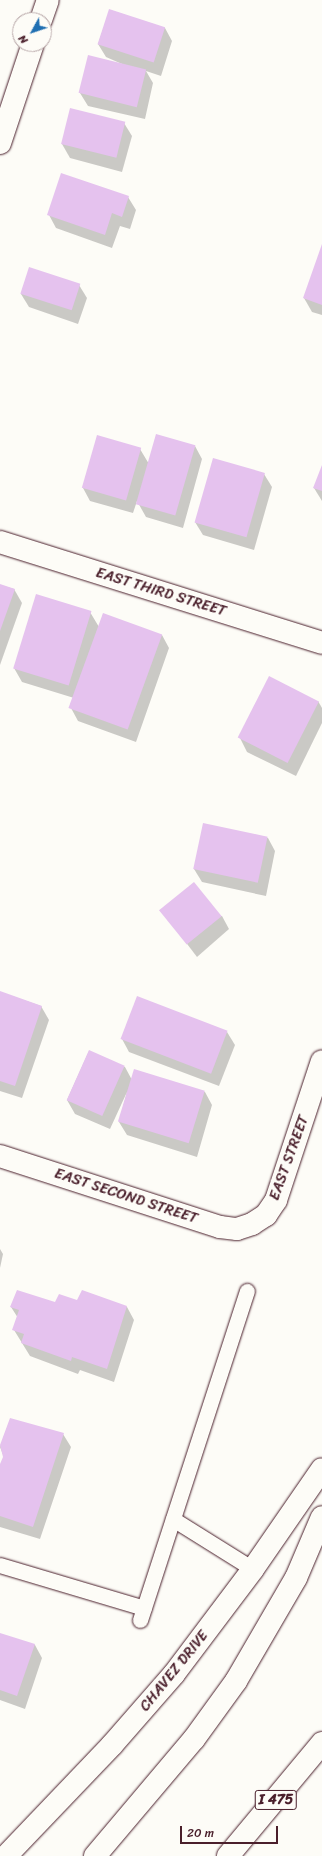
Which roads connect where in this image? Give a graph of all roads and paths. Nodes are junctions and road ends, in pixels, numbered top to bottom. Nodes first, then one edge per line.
1 (48, 0) edge
2 (44, 12) edge
3 (30, 52) edge
4 (0, 143) edge
5 (0, 542) edge
6 (322, 643) edge
7 (322, 1061) edge
8 (0, 1156) edge
9 (252, 1224) joint
10 (247, 1291) dead end
11 (322, 1469) edge
12 (322, 1517) edge
13 (173, 1519) junction
14 (0, 1565) edge
15 (253, 1569) junction
16 (322, 1743) edge
17 (6, 1856) edge
18 (95, 1856) edge
19 (228, 1856) edge

1 - 2 main road
3 - 4 main road
5 - 6 main road, EAST THIRD STREET
7 - 9 main road, EAST STREET
8 - 9 main road, EAST SECOND STREET
10 - 13 lane
11 - 15 main road, CHAVEZ DRIVE
12 - 18 main road
13 - 14 lane
13 - 15 lane
15 - 17 main road, CHAVEZ DRIVE
16 - 19 main road, I 475

